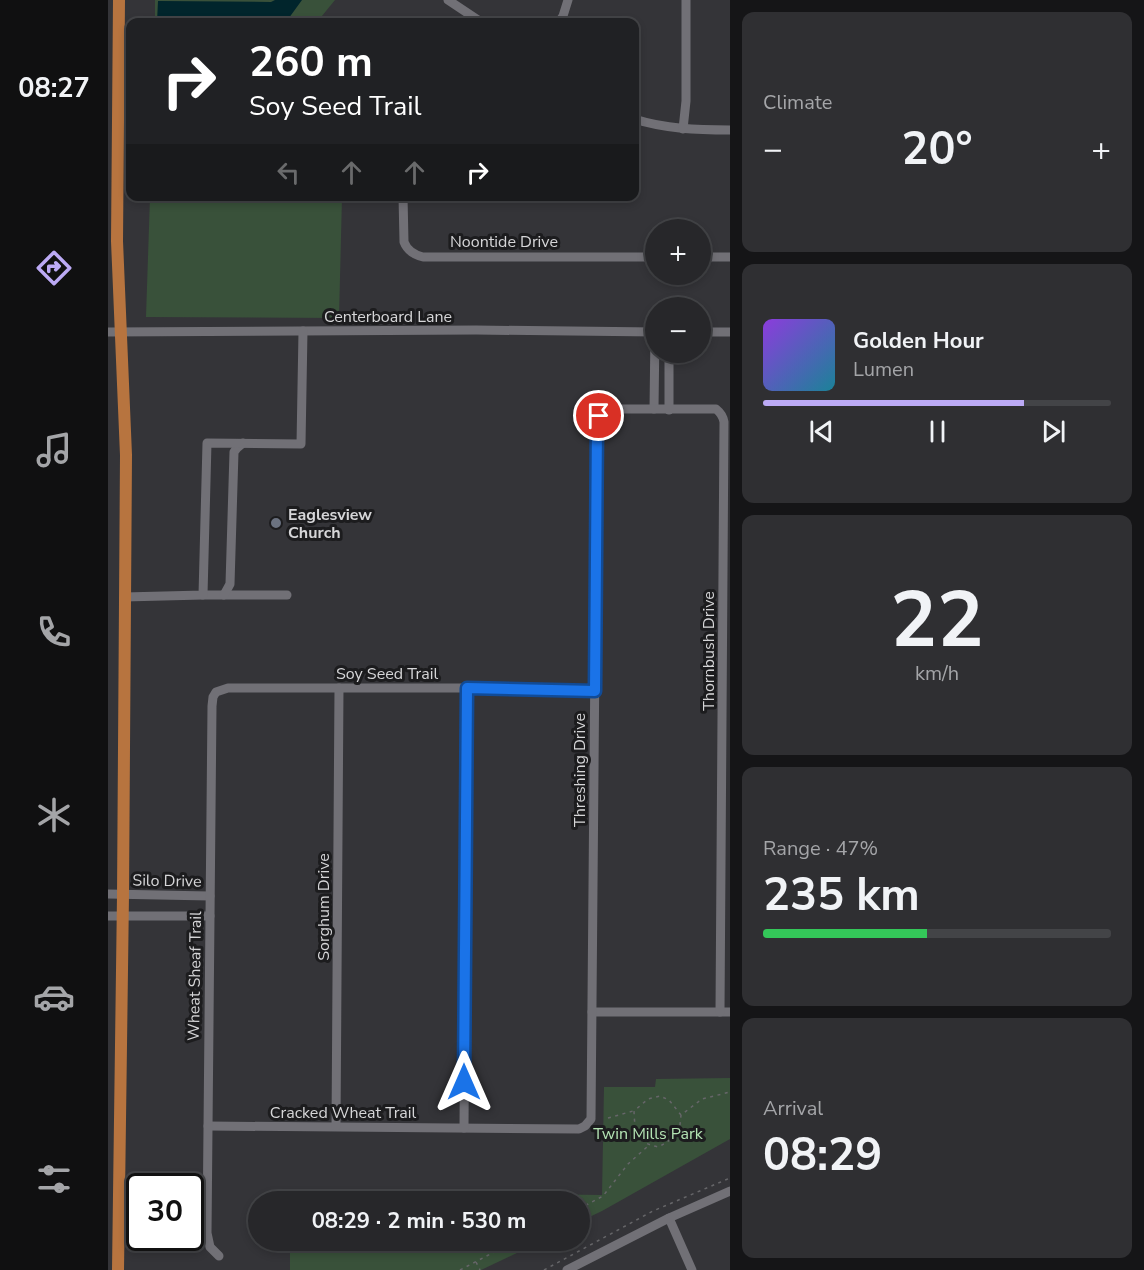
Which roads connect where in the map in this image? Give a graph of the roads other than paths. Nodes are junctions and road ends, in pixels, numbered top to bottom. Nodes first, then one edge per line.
1 (119, 0) edge
2 (448, 0) edge
3 (567, 0) edge
4 (686, 0) edge
5 (472, 18) edge
6 (561, 18) edge
7 (639, 120) edge
8 (683, 129) junction
9 (730, 130) edge
10 (403, 201) edge
11 (645, 257) edge
12 (711, 257) edge
13 (730, 257) edge
14 (303, 331) junction
15 (114, 332) edge
16 (645, 332) edge
17 (711, 332) edge
18 (730, 332) edge
19 (655, 363) edge
20 (669, 363) edge
21 (654, 409) junction
22 (669, 410) junction
23 (602, 412) joint
24 (243, 443) junction
25 (203, 595) junction
26 (224, 595) junction
27 (287, 595) dead end
28 (124, 597) junction
29 (339, 688) junction
30 (467, 688) junction
31 (595, 691) junction
32 (216, 692) joint
33 (108, 894) edge
34 (123, 895) junction
35 (210, 896) junction
36 (108, 916) edge
37 (122, 916) junction
38 (210, 916) junction
39 (592, 1012) junction
40 (725, 1012) edge
41 (208, 1126) junction
42 (336, 1126) junction
43 (585, 1126) joint
44 (464, 1128) junction
45 (730, 1191) edge
46 (669, 1218) junction
47 (219, 1256) dead end
48 (118, 1270) edge
49 (567, 1270) edge
50 (692, 1270) edge

1 - 15 main road
2 - 5 street
3 - 6 street
4 - 8 street
7 - 8 street
8 - 9 street
10 - 11 street, Noontide Drive
12 - 13 street
14 - 15 street, Centerboard Lane
14 - 16 street, Centerboard Lane
14 - 24 street
15 - 28 main road
17 - 18 street
19 - 21 street
20 - 22 street
21 - 22 street, Thornbush Drive
21 - 23 street, Thornbush Drive
22 - 40 street, Thornbush Drive
23 - 31 street, Threshing Drive
24 - 25 street
24 - 26 street
25 - 26 street
25 - 28 street
26 - 27 street
28 - 34 main road
29 - 30 street, Soy Seed Trail
29 - 32 street, Soy Seed Trail
29 - 42 street, Sorghum Drive
30 - 31 street, Soy Seed Trail
30 - 44 street
31 - 39 street, Threshing Drive
32 - 35 street, Wheat Sheaf Trail
33 - 34 street, Silo Drive
34 - 35 street, Silo Drive
34 - 37 main road
35 - 38 street, Wheat Sheaf Trail
36 - 37 street
37 - 38 street
37 - 48 main road
38 - 41 street, Wheat Sheaf Trail
39 - 40 street
39 - 43 street, Threshing Drive
41 - 42 street, Cracked Wheat Trail
41 - 47 street, Wheat Sheaf Trail
42 - 44 street, Cracked Wheat Trail
43 - 44 street, Cracked Wheat Trail
45 - 46 street
46 - 49 street
46 - 50 street

